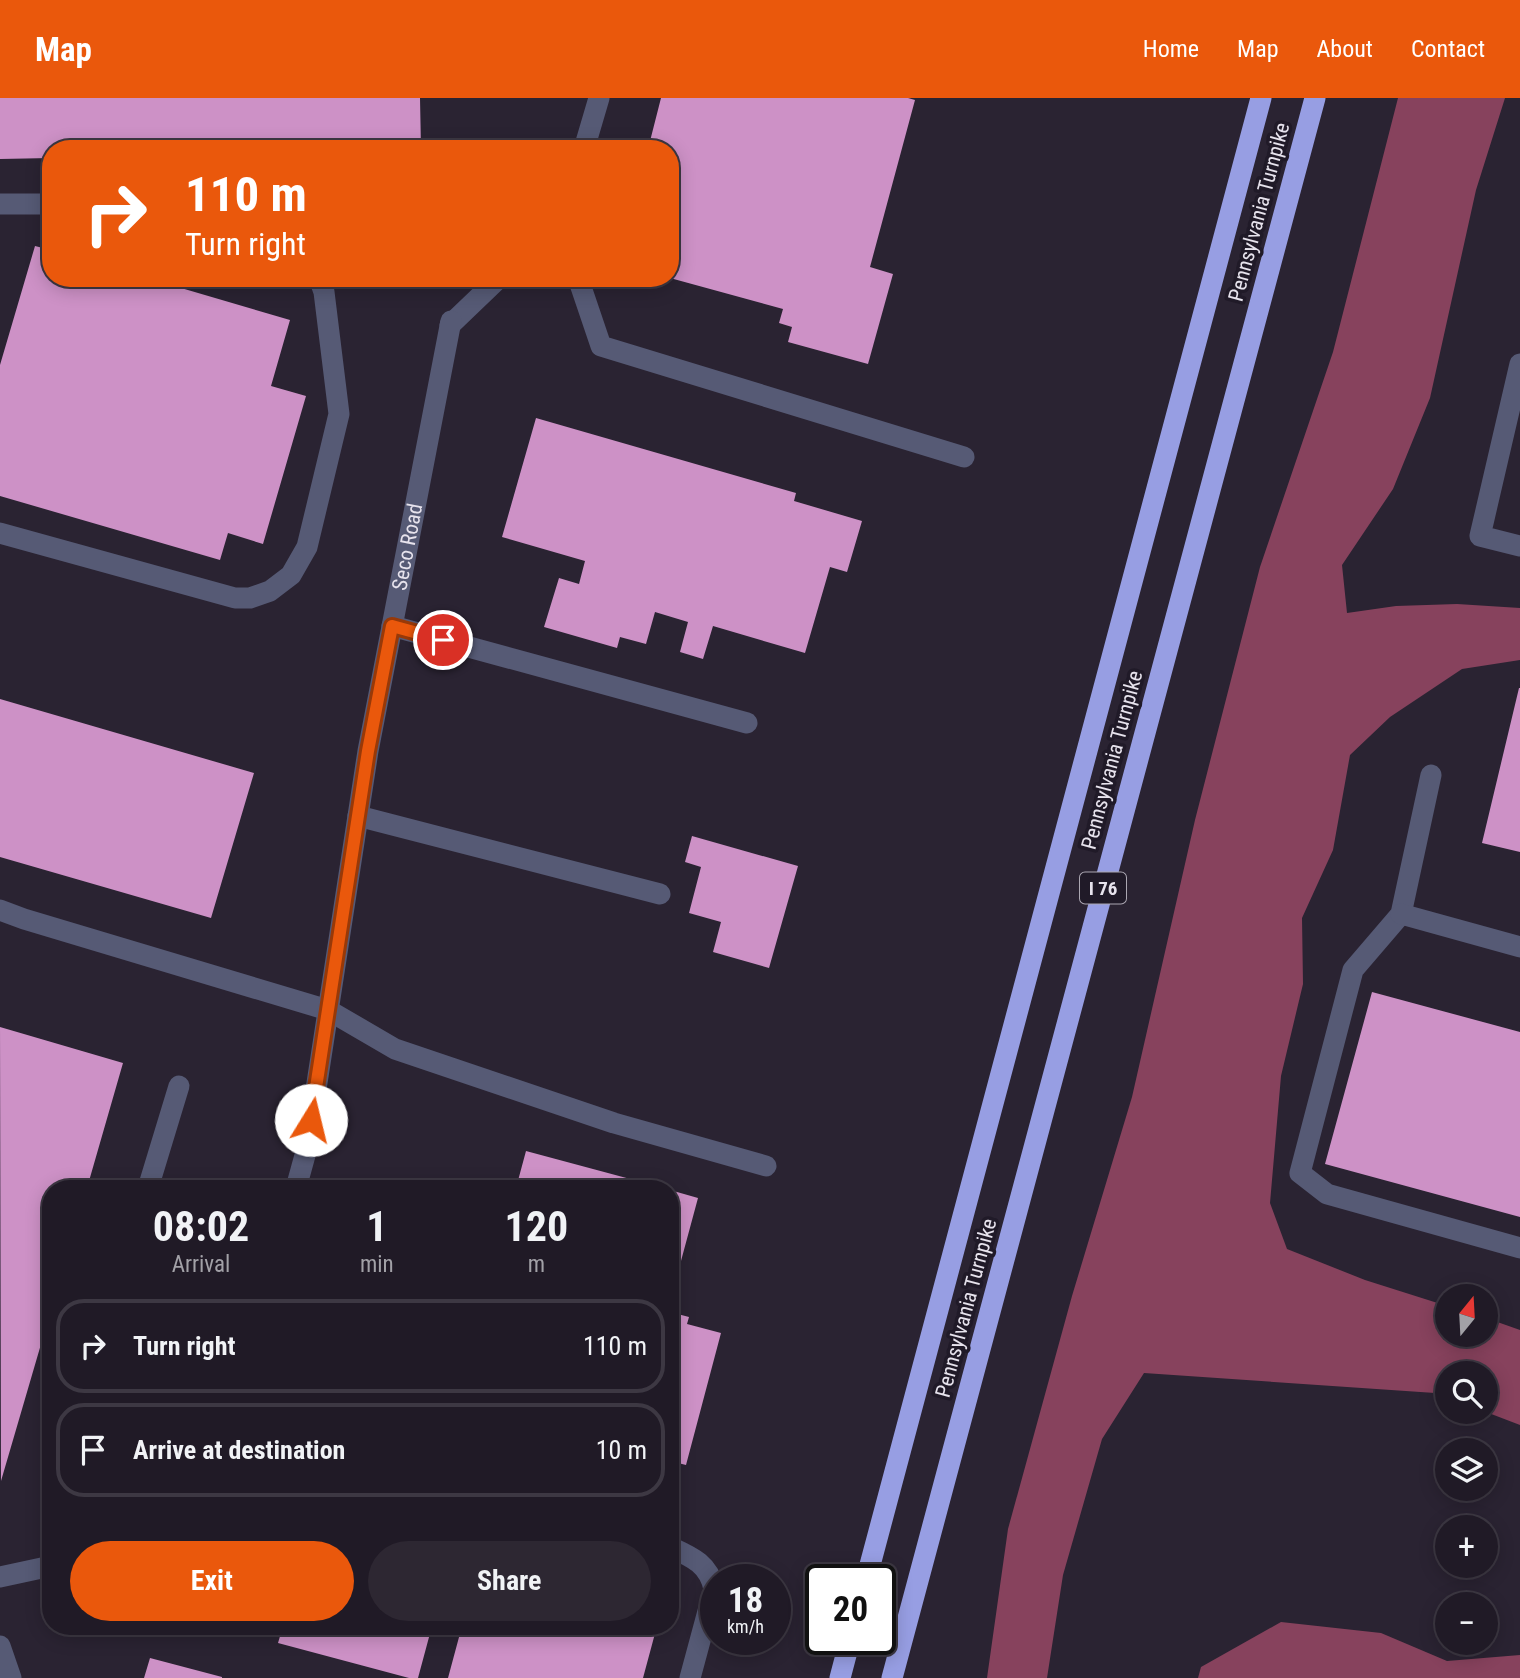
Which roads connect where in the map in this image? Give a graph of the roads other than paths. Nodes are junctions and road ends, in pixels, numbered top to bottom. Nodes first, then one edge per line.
1 (599, 98) edge
2 (1261, 98) edge
3 (1315, 98) edge
4 (587, 140) edge
5 (0, 204) edge
6 (42, 204) edge
7 (322, 287) edge
8 (489, 287) edge
9 (581, 287) edge
10 (1520, 363) edge
11 (964, 457) dead end
12 (0, 533) edge
13 (1520, 546) edge
14 (392, 626) junction
15 (747, 723) dead end
16 (1431, 775) dead end
17 (358, 816) junction
18 (660, 894) dead end
19 (0, 910) edge
20 (1401, 914) junction
21 (1520, 947) edge
22 (328, 1010) junction
23 (179, 1086) dead end
24 (766, 1166) dead end
25 (150, 1180) edge
26 (298, 1180) edge
27 (1520, 1248) edge
28 (679, 1551) edge
29 (870, 1564) edge
30 (42, 1568) edge
31 (0, 1577) edge
32 (0, 1646) edge
33 (846, 1655) edge
34 (11, 1678) edge
35 (690, 1678) edge
36 (840, 1678) edge
37 (892, 1678) edge

1 - 4 lane
2 - 29 highway, Pennsylvania Turnpike / I 76
3 - 37 highway, Pennsylvania Turnpike / I 76
5 - 6 lane
7 - 12 lane
8 - 14 lane, Seco Road
9 - 11 lane
10 - 13 lane
14 - 15 lane
14 - 17 lane, Seco Road
16 - 20 lane
17 - 18 lane
17 - 22 lane, Seco Road
19 - 22 lane
20 - 21 lane
20 - 27 lane
22 - 24 lane
22 - 26 lane, Seco Road
23 - 25 lane
28 - 35 lane
30 - 31 lane
32 - 34 lane
33 - 36 highway

